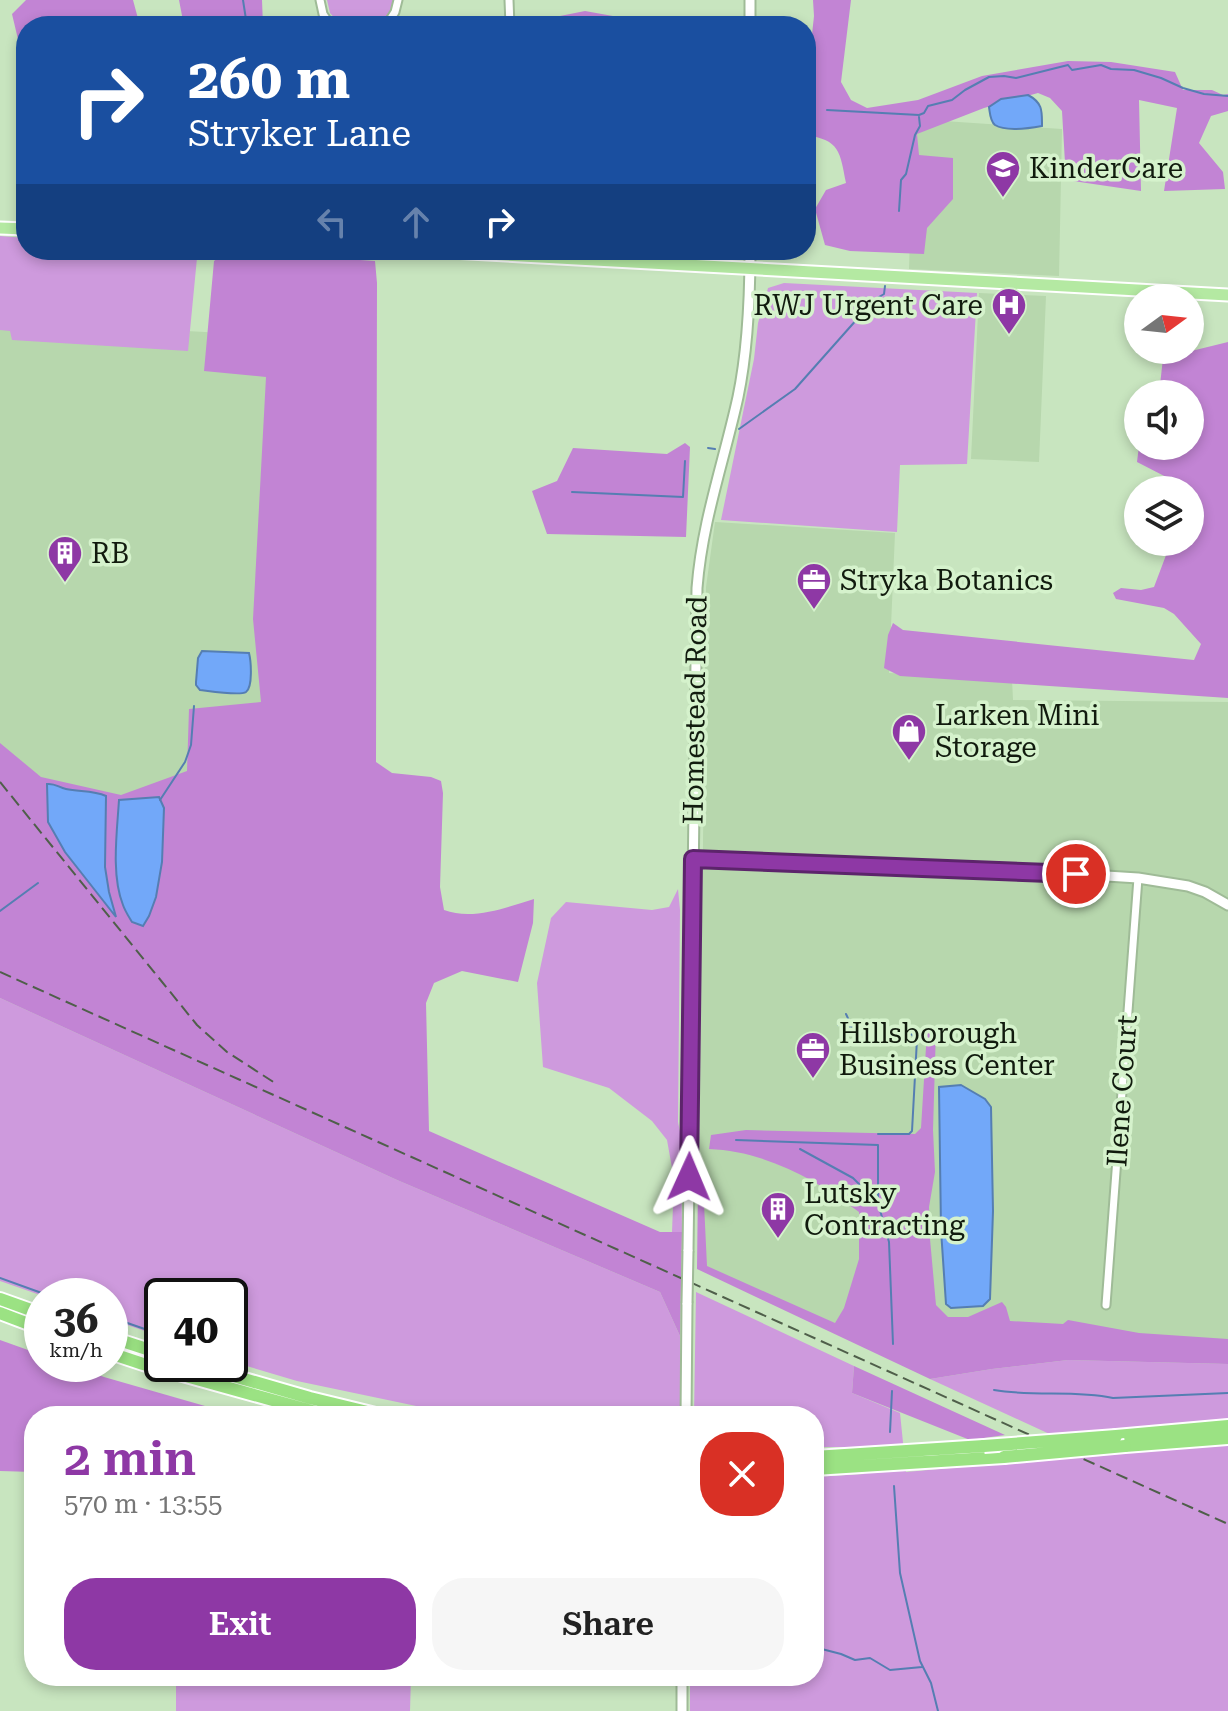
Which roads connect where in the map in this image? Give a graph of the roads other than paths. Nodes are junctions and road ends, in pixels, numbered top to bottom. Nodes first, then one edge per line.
1 (618, 260) edge
2 (750, 260) edge
3 (750, 269) junction
4 (1228, 295) edge
5 (693, 859) junction
6 (1138, 878) junction
7 (1228, 905) edge
8 (0, 1299) edge
9 (1106, 1305) dead end
10 (24, 1308) edge
11 (0, 1313) edge
12 (24, 1322) edge
13 (128, 1359) edge
14 (248, 1381) edge
15 (294, 1406) edge
16 (343, 1406) edge
17 (686, 1406) edge
18 (1228, 1426) edge
19 (1228, 1438) edge
20 (824, 1456) edge
21 (824, 1468) edge
22 (682, 1686) edge
23 (682, 1711) edge

1 - 3 main road
2 - 3 street, Homestead Road
3 - 4 main road
3 - 5 street, Homestead Road
5 - 6 street
5 - 17 street, Homestead Road, bridge
6 - 7 street
6 - 9 street, Ilene Court
8 - 10 highway
11 - 12 highway
13 - 15 highway
14 - 16 highway
18 - 20 highway, bridge
19 - 21 highway, bridge
22 - 23 street

